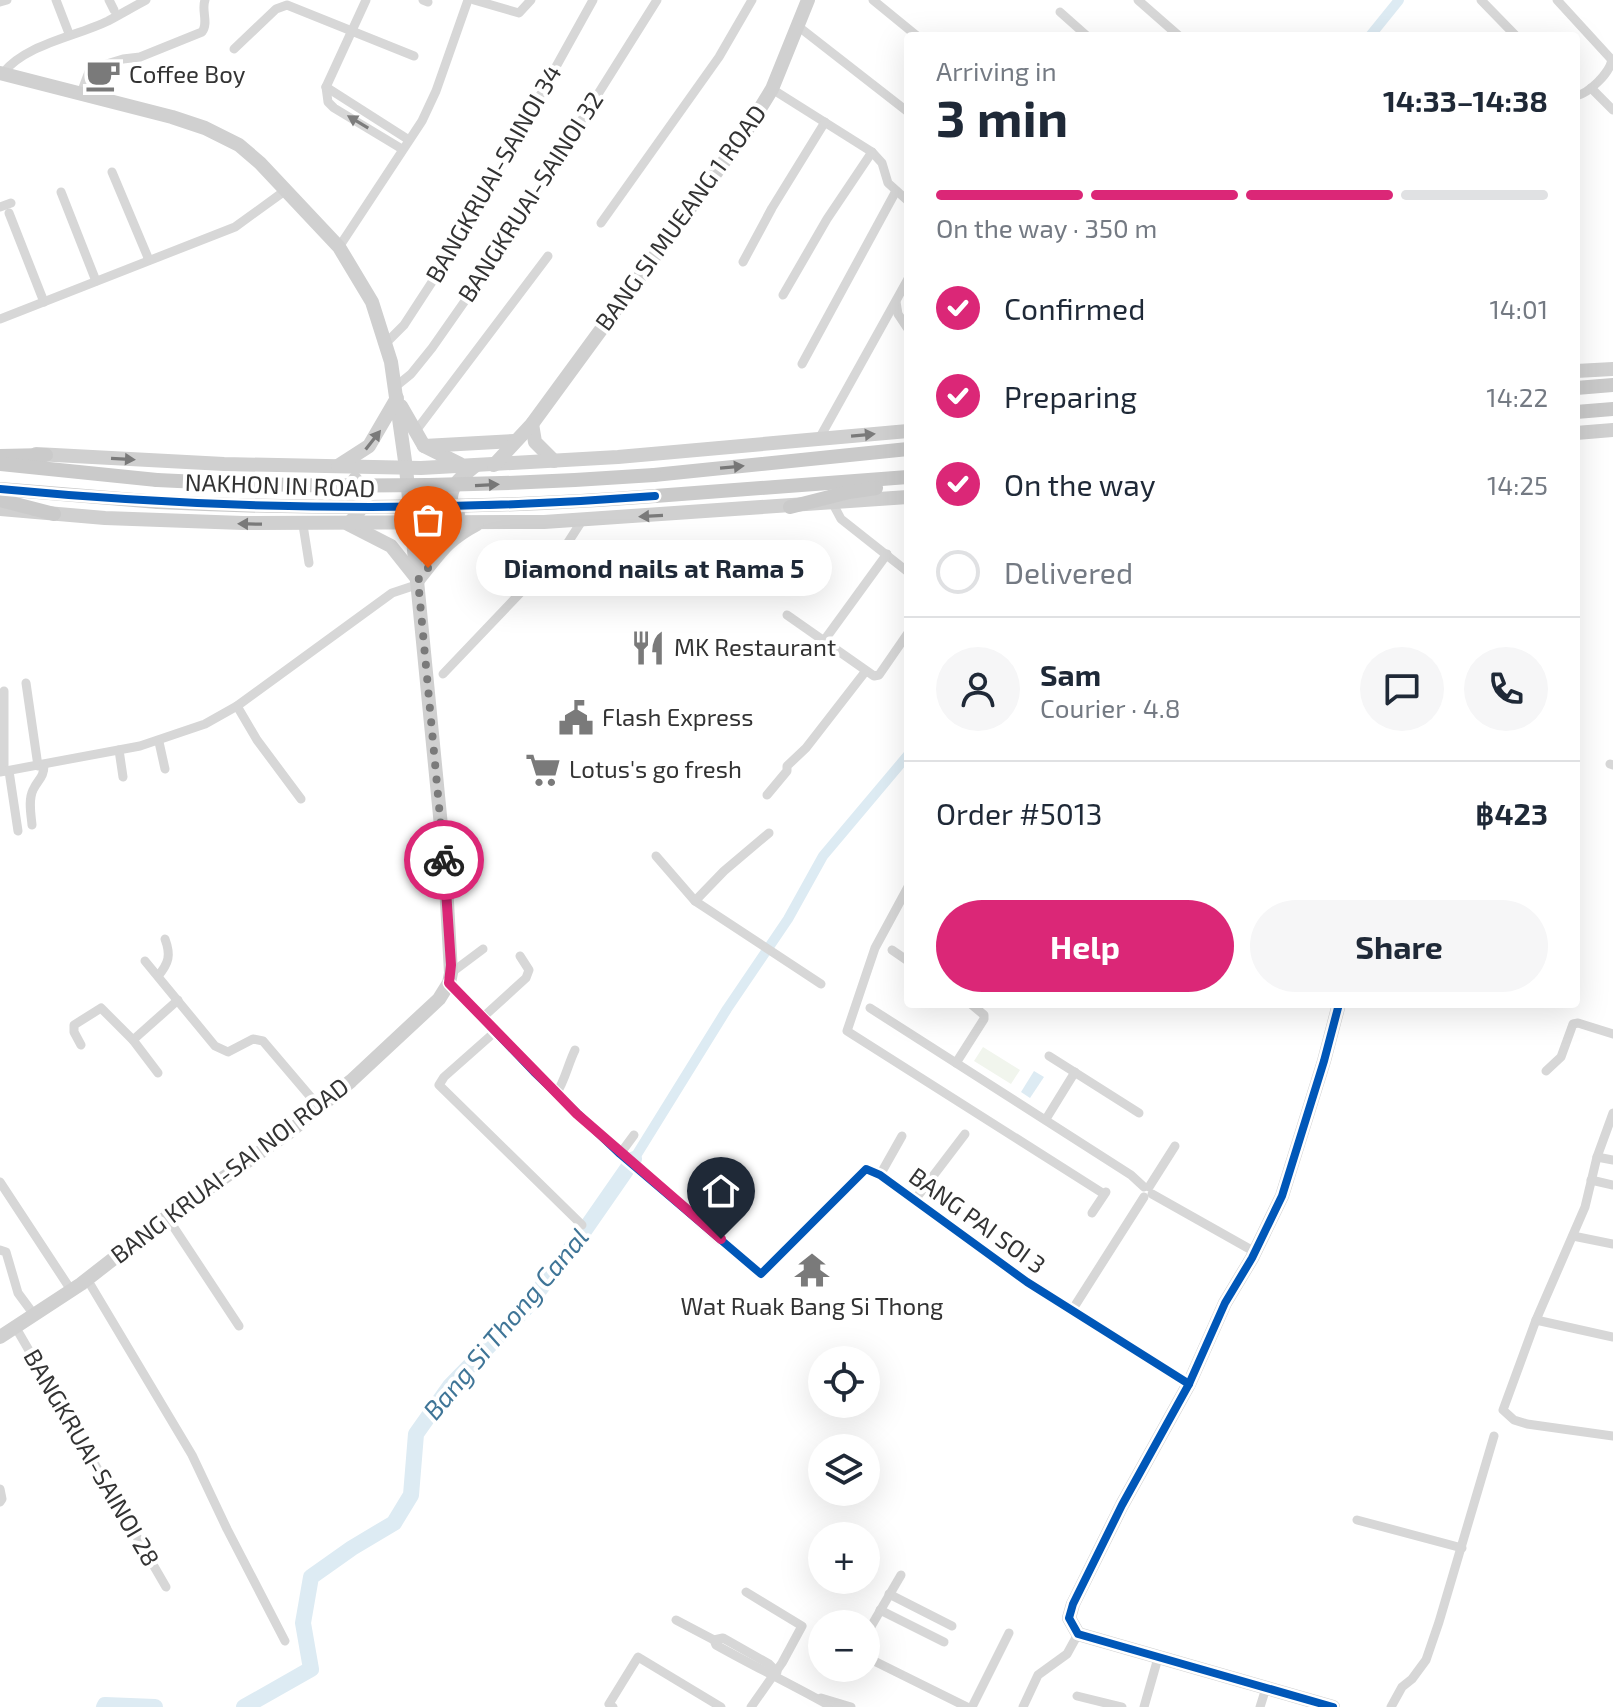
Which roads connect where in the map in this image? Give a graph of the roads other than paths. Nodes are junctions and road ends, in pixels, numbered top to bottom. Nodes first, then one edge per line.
1 (7, 0) edge
2 (56, 0) edge
3 (146, 0) edge
4 (205, 0) edge
5 (366, 0) edge
6 (468, 0) edge
7 (474, 0) edge
8 (531, 0) edge
9 (593, 0) edge
10 (657, 0) edge
11 (752, 0) edge
12 (808, 0) edge
13 (873, 0) edge
14 (1138, 0) edge
15 (1481, 0) edge
16 (1557, 0) edge
17 (0, 2) edge
18 (1060, 12) dead end
19 (799, 27) junction
20 (68, 31) dead end
21 (352, 31) junction
22 (912, 32) edge
23 (1082, 32) edge
24 (1174, 32) edge
25 (1512, 32) edge
26 (234, 49) dead end
27 (414, 56) dead end
28 (1, 73) edge
29 (326, 87) junction
30 (1591, 88) junction
31 (772, 89) junction
32 (81, 93) junction
33 (1580, 95) edge
34 (904, 109) edge
35 (1613, 110) edge
36 (825, 122) junction
37 (409, 140) junction
38 (402, 149) junction
39 (872, 152) junction
40 (112, 172) dead end
41 (286, 190) junction
42 (896, 191) junction
43 (61, 192) dead end
44 (904, 198) edge
45 (0, 207) edge
46 (601, 223) dead end
47 (339, 247) junction
48 (548, 256) dead end
49 (149, 260) junction
50 (743, 262) dead end
51 (96, 281) junction
52 (904, 288) edge
53 (783, 295) dead end
54 (44, 302) junction
55 (896, 302) junction
56 (0, 319) edge
57 (904, 323) edge
58 (387, 342) junction
59 (802, 364) dead end
60 (1613, 369) edge
61 (1580, 371) edge
62 (1613, 385) edge
63 (1580, 388) edge
64 (396, 393) junction
65 (1613, 409) edge
66 (1580, 412) edge
67 (532, 424) junction
68 (1613, 430) edge
69 (904, 431) edge
70 (414, 432) junction
71 (1580, 433) edge
72 (819, 439) junction
73 (515, 441) junction
74 (424, 446) junction
75 (0, 449) edge
76 (904, 449) edge
77 (46, 455) junction
78 (0, 456) edge
79 (554, 461) junction
80 (0, 464) edge
81 (494, 465) junction
82 (471, 466) junction
83 (334, 468) junction
84 (406, 468) junction
85 (904, 480) edge
86 (904, 481) edge
87 (0, 489) edge
88 (904, 497) edge
89 (0, 500) edge
90 (833, 504) junction
91 (790, 507) junction
92 (0, 509) edge
93 (54, 514) junction
94 (583, 519) junction
95 (481, 522) junction
96 (412, 523) junction
97 (348, 524) junction
98 (303, 525) junction
99 (887, 554) junction
100 (309, 563) dead end
101 (904, 569) edge
102 (419, 582) junction
103 (787, 615) dead end
104 (904, 639) edge
105 (823, 642) junction
106 (865, 672) junction
107 (443, 674) dead end
108 (26, 683) dead end
109 (4, 691) dead end
110 (237, 706) junction
111 (159, 742) junction
112 (119, 750) junction
113 (41, 766) junction
114 (165, 769) dead end
115 (4, 772) edge
116 (123, 777) dead end
117 (767, 795) dead end
118 (301, 799) dead end
119 (32, 825) dead end
120 (18, 831) dead end
121 (769, 833) dead end
122 (656, 856) dead end
123 (904, 894) edge
124 (695, 901) junction
125 (165, 939) dead end
126 (483, 949) dead end
127 (892, 950) dead end
128 (520, 956) dead end
129 (904, 958) edge
130 (145, 961) dead end
131 (158, 976) junction
132 (450, 978) junction
133 (821, 984) dead end
134 (178, 1000) junction
135 (870, 1008) dead end
136 (976, 1008) edge
137 (1338, 1008) edge
138 (482, 1018) junction
139 (496, 1031) junction
140 (1613, 1034) edge
141 (133, 1040) junction
142 (81, 1045) dead end
143 (575, 1050) dead end
144 (1049, 1056) dead end
145 (956, 1063) junction
146 (1546, 1071) dead end
147 (1075, 1072) junction
148 (158, 1073) dead end
149 (556, 1094) junction
150 (320, 1108) junction
151 (1139, 1113) dead end
152 (1613, 1113) edge
153 (1046, 1119) junction
154 (965, 1134) dead end
155 (634, 1135) dead end
156 (902, 1136) dead end
157 (1175, 1146) dead end
158 (622, 1155) junction
159 (1597, 1157) junction
160 (1613, 1160) edge
161 (880, 1175) junction
162 (1591, 1180) junction
163 (0, 1182) edge
164 (1613, 1185) edge
165 (1147, 1191) junction
166 (914, 1201) junction
167 (1092, 1213) dead end
168 (167, 1217) junction
169 (582, 1225) dead end
170 (1573, 1236) junction
171 (1613, 1244) edge
172 (0, 1250) edge
173 (1255, 1252) junction
174 (87, 1279) junction
175 (71, 1290) junction
176 (1076, 1304) dead end
177 (35, 1316) junction
178 (1536, 1320) junction
179 (239, 1326) dead end
180 (16, 1328) junction
181 (0, 1337) edge
182 (1613, 1337) edge
183 (1189, 1384) junction
184 (1494, 1436) dead end
185 (1613, 1436) edge
186 (0, 1489) edge
187 (0, 1502) edge
188 (1357, 1520) dead end
189 (1462, 1548) junction
190 (901, 1575) dead end
191 (166, 1587) dead end
192 (746, 1592) dead end
193 (889, 1594) junction
194 (880, 1610) joint
195 (676, 1620) dead end
196 (952, 1626) dead end
197 (1009, 1633) dead end
198 (1078, 1634) junction
199 (285, 1641) dead end
200 (944, 1642) dead end
201 (1158, 1658) junction
202 (880, 1664) edge
203 (776, 1675) junction
204 (1266, 1688) junction
205 (1077, 1696) dead end
206 (814, 1697) junction
207 (613, 1707) edge
208 (721, 1707) edge
209 (751, 1707) edge
210 (832, 1707) edge
211 (851, 1707) edge
212 (970, 1707) edge
213 (1023, 1707) edge
214 (1122, 1707) edge
215 (1144, 1707) edge
216 (1260, 1707) edge
217 (1333, 1707) edge
218 (1391, 1707) edge

1 - 17 street
2 - 20 street
3 - 28 street
4 - 32 street
5 - 21 street
6 - 37 street
7 - 8 street
9 - 58 street, BANGKRUAI-SAINOI 34
10 - 64 street, BANGKRUAI-SAINOI 32
11 - 46 street
12 - 19 main road, BANG SI MUEANG 1 ROAD
13 - 22 street
14 - 24 street
15 - 25 street
16 - 30 street
18 - 23 street
19 - 31 main road, BANG SI MUEANG 1 ROAD
19 - 34 street
21 - 26 street
21 - 27 street
21 - 29 street
28 - 32 main road
29 - 37 street
38 -> 29 street
30 - 33 street
30 - 35 street
31 - 36 street
31 - 67 main road, BANG SI MUEANG 1 ROAD
32 - 41 main road
36 - 39 street
36 - 50 street
37 - 38 street
38 - 47 street
39 - 42 street
39 - 53 street
40 - 49 street
41 - 47 main road
41 - 49 street
42 - 44 street
42 - 59 street
43 - 51 street
45 - 54 street
47 - 58 main road
48 - 70 street
49 - 51 street
51 - 54 street
52 - 55 street
54 - 56 street
55 - 57 street
55 - 72 street
58 - 64 main road
60 - 61 main road
62 - 63 main road
64 - 70 main road
83 -> 64 main road
64 - 84 main road
65 - 66 main road
67 - 73 main road, BANG SI MUEANG 1 ROAD
67 - 79 main road
68 - 71 main road
72 -> 69 main road, NAKHON IN ROAD
70 - 74 main road
72 - 79 main road, NAKHON IN ROAD
73 - 74 main road
73 - 81 main road, BANG SI MUEANG 1 ROAD
74 - 82 main road
75 - 77 main road, NAKHON IN ROAD
80 -> 76 main road, NAKHON IN ROAD, bridge
77 - 78 main road
77 -> 83 main road, NAKHON IN ROAD
79 - 81 main road, NAKHON IN ROAD
81 - 82 main road, NAKHON IN ROAD
82 - 84 main road, NAKHON IN ROAD
82 - 95 main road
83 - 84 main road, NAKHON IN ROAD
83 - 97 main road
84 - 96 main road
85 - 87 main road, NAKHON IN ROAD, bridge
86 - 91 main road
88 - 90 main road, NAKHON IN ROAD
89 - 93 main road
90 - 91 main road, NAKHON IN ROAD
90 - 99 street
91 -> 94 main road, NAKHON IN ROAD
92 - 93 main road, NAKHON IN ROAD
98 -> 93 main road, NAKHON IN ROAD
94 - 95 main road, NAKHON IN ROAD
94 - 107 street
95 - 96 main road, NAKHON IN ROAD
95 - 102 main road
96 - 97 main road, NAKHON IN ROAD
96 - 102 main road
97 - 98 main road, NAKHON IN ROAD
97 - 102 main road
98 - 100 street
99 - 101 street
99 - 105 street
102 - 110 street
102 - 132 main road
103 - 105 street
104 - 106 street
105 - 106 street
106 - 117 street
108 - 113 street
109 - 115 street
110 - 111 street
110 - 118 street
111 - 112 street
111 - 114 street
112 - 113 street
112 - 116 street
113 - 115 street
113 - 119 street
115 - 120 street
121 - 124 street
122 - 124 street
123 - 167 street
124 - 133 street
125 - 131 street
126 - 132 street
127 - 129 street
128 - 138 street
130 - 131 street
131 - 134 street
132 - 138 street
132 - 150 main road, BANG KRUAI-SAI NOI ROAD
134 - 141 street
134 - 150 street
135 - 145 street
136 - 145 street
137 - 173 main road
138 - 139 street
139 - 149 street
139 - 169 street
140 - 146 street
141 - 142 street
141 - 148 street
143 - 149 street
144 - 147 street
145 - 153 street
147 - 151 street
147 - 153 street
149 - 158 street
150 - 168 main road, BANG KRUAI-SAI NOI ROAD
152 - 159 street
153 - 165 street
154 - 166 street
155 - 158 street
156 - 161 street
157 - 165 street
158 - 161 street, BANG PAI SOI 3
159 - 160 street
159 - 162 street
161 - 166 street, BANG PAI SOI 3
162 - 164 street
162 - 170 street
163 - 175 street
165 - 173 street
165 - 176 street
166 - 183 street, BANG PAI SOI 3
168 - 174 main road, BANG KRUAI-SAI NOI ROAD
168 - 179 street
170 - 171 street
170 - 178 street
172 - 177 street
173 - 183 main road
174 - 175 main road, BANG KRUAI-SAI NOI ROAD
174 - 199 street
175 - 177 main road, BANG KRUAI-SAI NOI ROAD
177 - 180 main road, BANG KRUAI-SAI NOI ROAD
178 - 182 street
178 - 185 street
180 - 181 main road, BANG KRUAI-SAI NOI ROAD
180 - 191 street, BANGKRUAI-SAINOI 28
183 - 198 main road
184 - 189 street
186 - 187 street
188 - 189 street
189 - 218 street
190 - 193 street
192 - 203 street
193 - 194 street
193 - 196 street
194 - 200 street
195 - 203 street
197 - 212 street
198 - 201 main road
198 - 213 street
201 - 204 main road
201 - 215 street
202 - 212 street
203 - 206 street
203 - 209 street
204 - 216 street
204 - 217 main road
205 - 214 street
206 - 210 street
206 - 211 street
207 - 208 street

